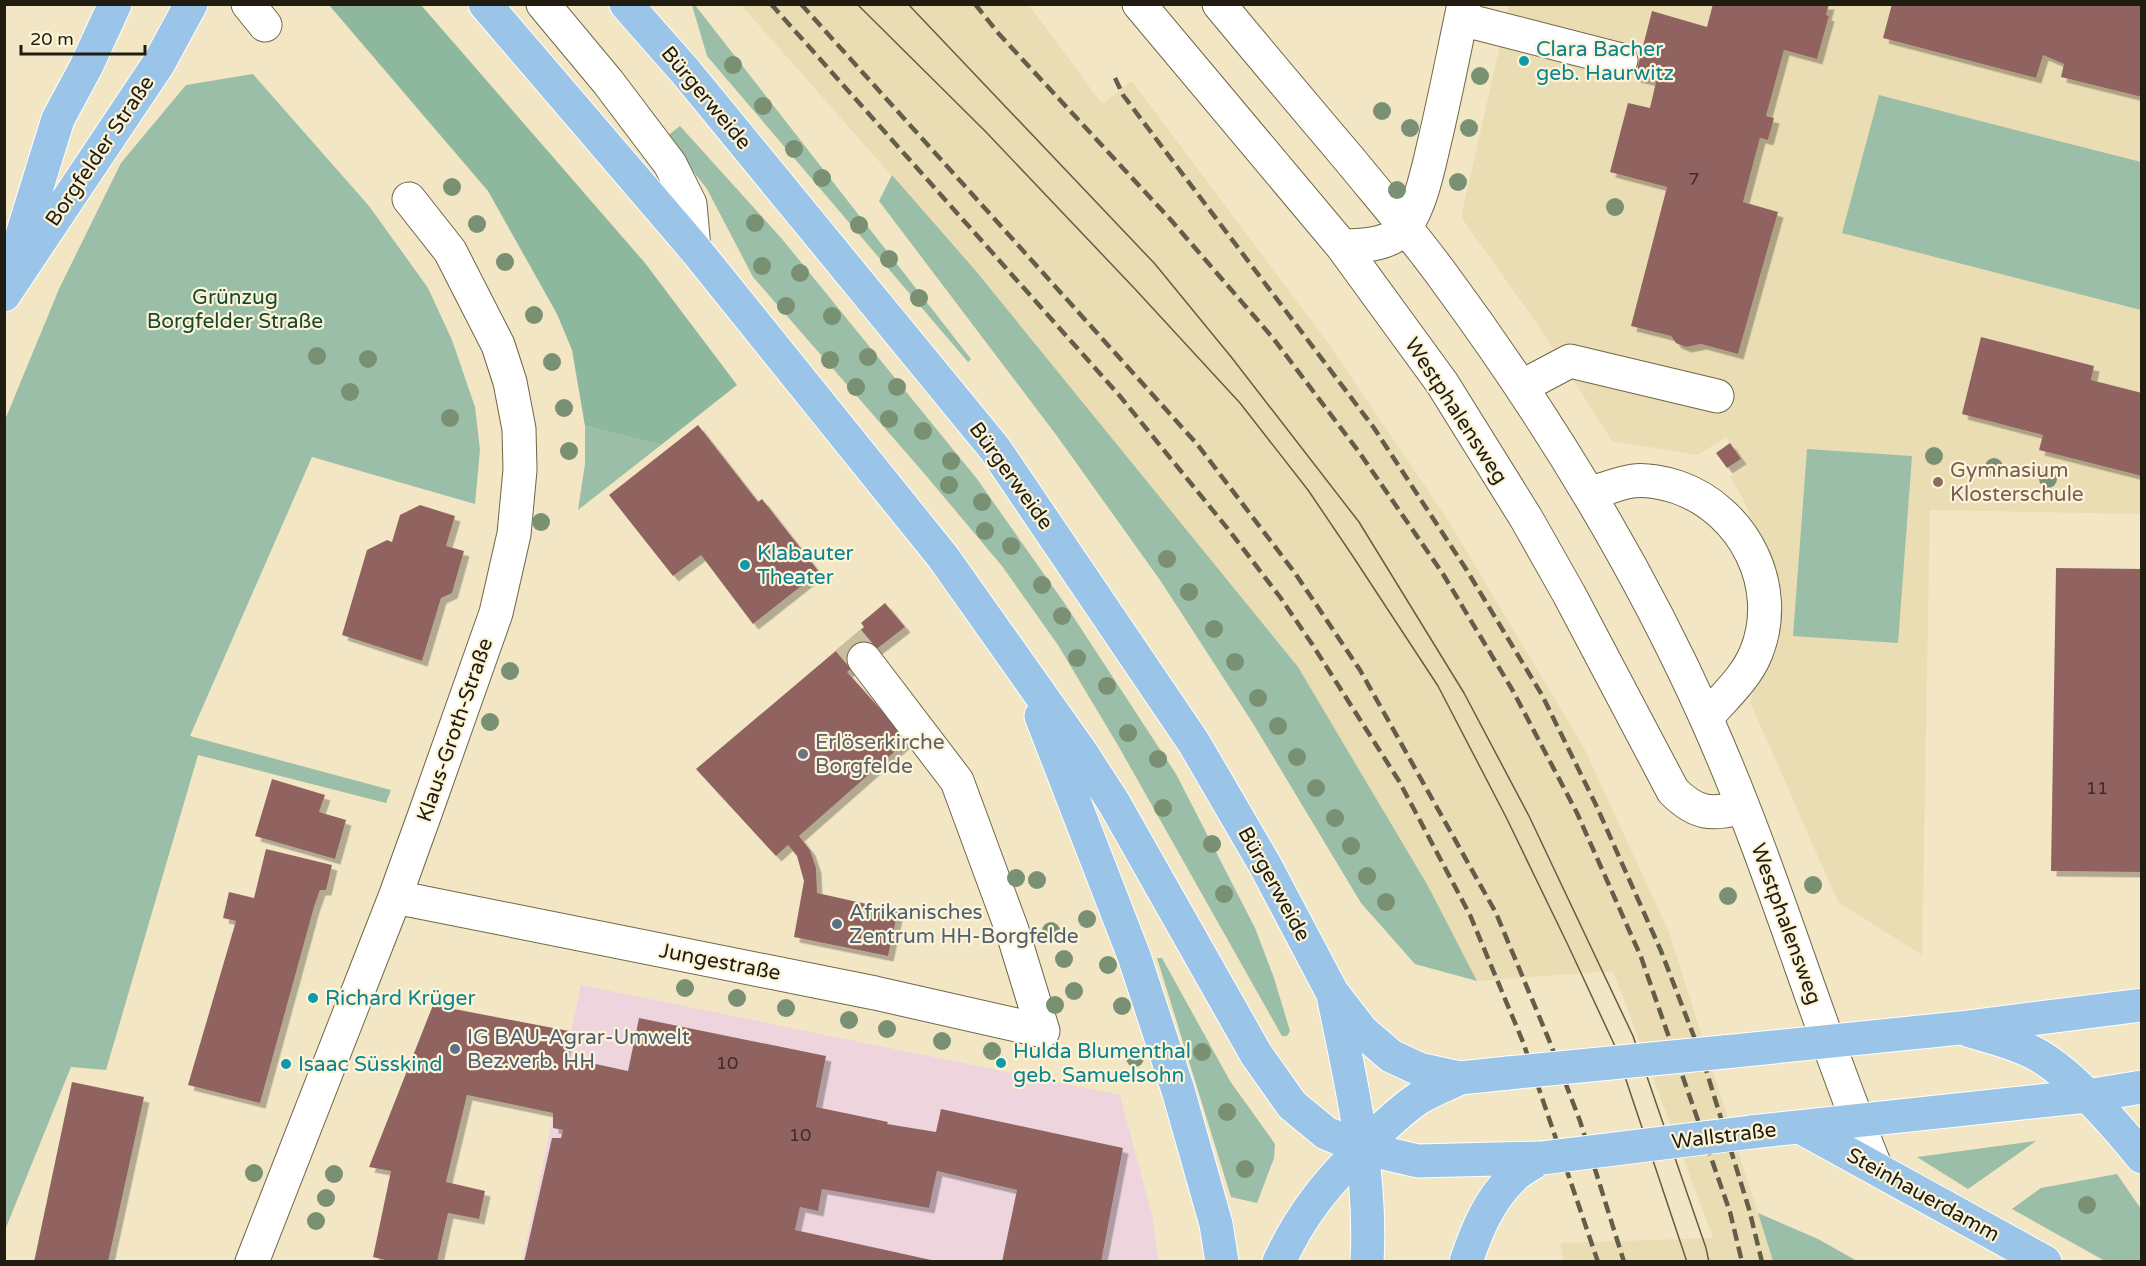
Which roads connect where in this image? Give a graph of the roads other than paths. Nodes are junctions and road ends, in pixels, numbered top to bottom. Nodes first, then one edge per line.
1 (115, 4) edge
2 (191, 4) edge
3 (485, 4) edge
4 (543, 4) edge
5 (626, 4) edge
6 (1139, 4) edge
7 (1219, 4) edge
8 (1463, 12) edge
9 (1621, 60) dead end
10 (409, 199) dead end
11 (1406, 227) junction
12 (1342, 246) junction
13 (694, 248) junction
14 (4, 293) edge
15 (1521, 387) junction
16 (1717, 396) dead end
17 (1589, 494) junction
18 (864, 659) tunnel mouth
19 (1022, 667) junction
20 (1706, 718) junction
21 (1743, 807) junction
22 (395, 897) junction
23 (1332, 992) junction
24 (2142, 1005) edge
25 (1960, 1028) junction
26 (1828, 1041) junction
27 (1460, 1078) junction
28 (2142, 1087) edge
29 (2087, 1096) junction
30 (1857, 1122) junction
31 (1802, 1128) junction
32 (1362, 1149) junction
33 (2142, 1157) edge
34 (1541, 1158) junction
35 (1876, 1168) junction
36 (252, 1262) edge
37 (1222, 1262) edge
38 (1279, 1262) edge
39 (1367, 1262) edge
40 (1466, 1262) edge
41 (2045, 1262) edge

1 - 14 main road, Borgfelder Straße
2 - 14 main road, Borgfelder Straße
3 - 13 main road
4 - 13 street
5 - 23 main road, Bürgerweide
6 - 12 street, Westphalensweg
7 - 11 street, Westphalensweg
8 - 9 street
8 - 11 street
10 - 22 street, Klaus-Groth-Straße
11 - 12 street
11 - 15 street, Westphalensweg
12 - 21 street, Westphalensweg
13 - 19 main road
15 - 16 street
15 - 17 street, Westphalensweg
17 - 20 street, Westphalensweg
17 - 20 street
18 - 22 street, Jungestraße
19 - 32 main road
19 - 37 main road
20 - 21 street, Westphalensweg
21 - 26 street, Westphalensweg
22 - 36 street, Klaus-Groth-Straße
23 - 27 main road, Bürgerweide
23 - 32 main road, Bürgerweide
24 - 25 main road
25 - 26 main road
25 - 29 main road
26 - 27 main road, bridge
26 - 30 street, Westphalensweg
27 - 32 main road
28 - 29 main road, Wallstraße
29 - 30 main road, Wallstraße
29 - 33 main road
30 - 31 main road, Wallstraße
30 - 35 street, Westphalensweg
31 - 34 main road, Wallstraße, bridge
31 - 35 main road, Steinhauerdamm
32 - 34 main road, Wallstraße
32 - 38 main road
32 - 39 main road, Bürgerweide
34 - 40 main road
35 - 41 main road, Steinhauerdamm

